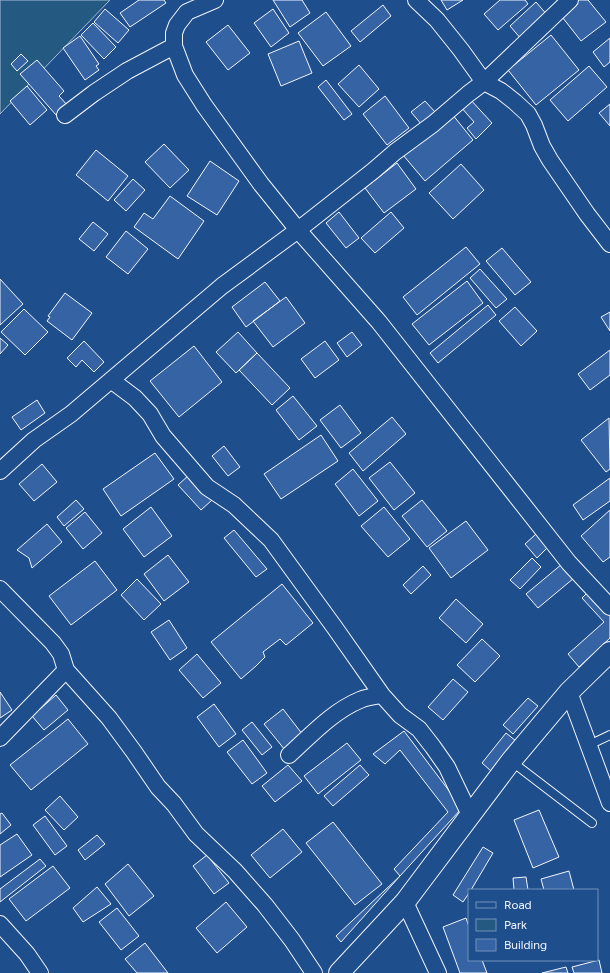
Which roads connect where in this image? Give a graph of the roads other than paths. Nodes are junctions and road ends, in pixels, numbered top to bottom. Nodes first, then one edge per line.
1 (215, 0) edge
2 (416, 0) edge
3 (570, 0) edge
4 (174, 46) junction
5 (484, 82) junction
6 (65, 115) dead end
7 (298, 230) junction
8 (610, 244) edge
9 (111, 380) junction
10 (0, 471) edge
11 (0, 589) edge
12 (610, 607) edge
13 (610, 652) edge
14 (66, 670) junction
15 (569, 692) junction
16 (382, 695) junction
17 (610, 736) edge
18 (0, 738) edge
19 (589, 745) junction
20 (289, 755) dead end
21 (511, 761) junction
22 (610, 803) edge
23 (470, 815) junction
24 (592, 822) dead end
25 (405, 902) junction
26 (0, 924) edge
27 (40, 973) edge
28 (314, 973) edge
29 (339, 973) edge
30 (438, 973) edge

1 - 4 street
2 - 5 street
3 - 5 street
4 - 6 street
4 - 7 street
5 - 7 street
5 - 8 street
7 - 9 street
7 - 12 street
9 - 10 street
9 - 16 street
11 - 14 street
13 - 15 street
14 - 18 street
14 - 28 street
15 - 19 street
15 - 21 street
16 - 20 street
16 - 23 street
17 - 19 lane
19 - 22 street
21 - 23 street
21 - 24 lane
23 - 25 street
25 - 29 street
25 - 30 street
26 - 27 street

